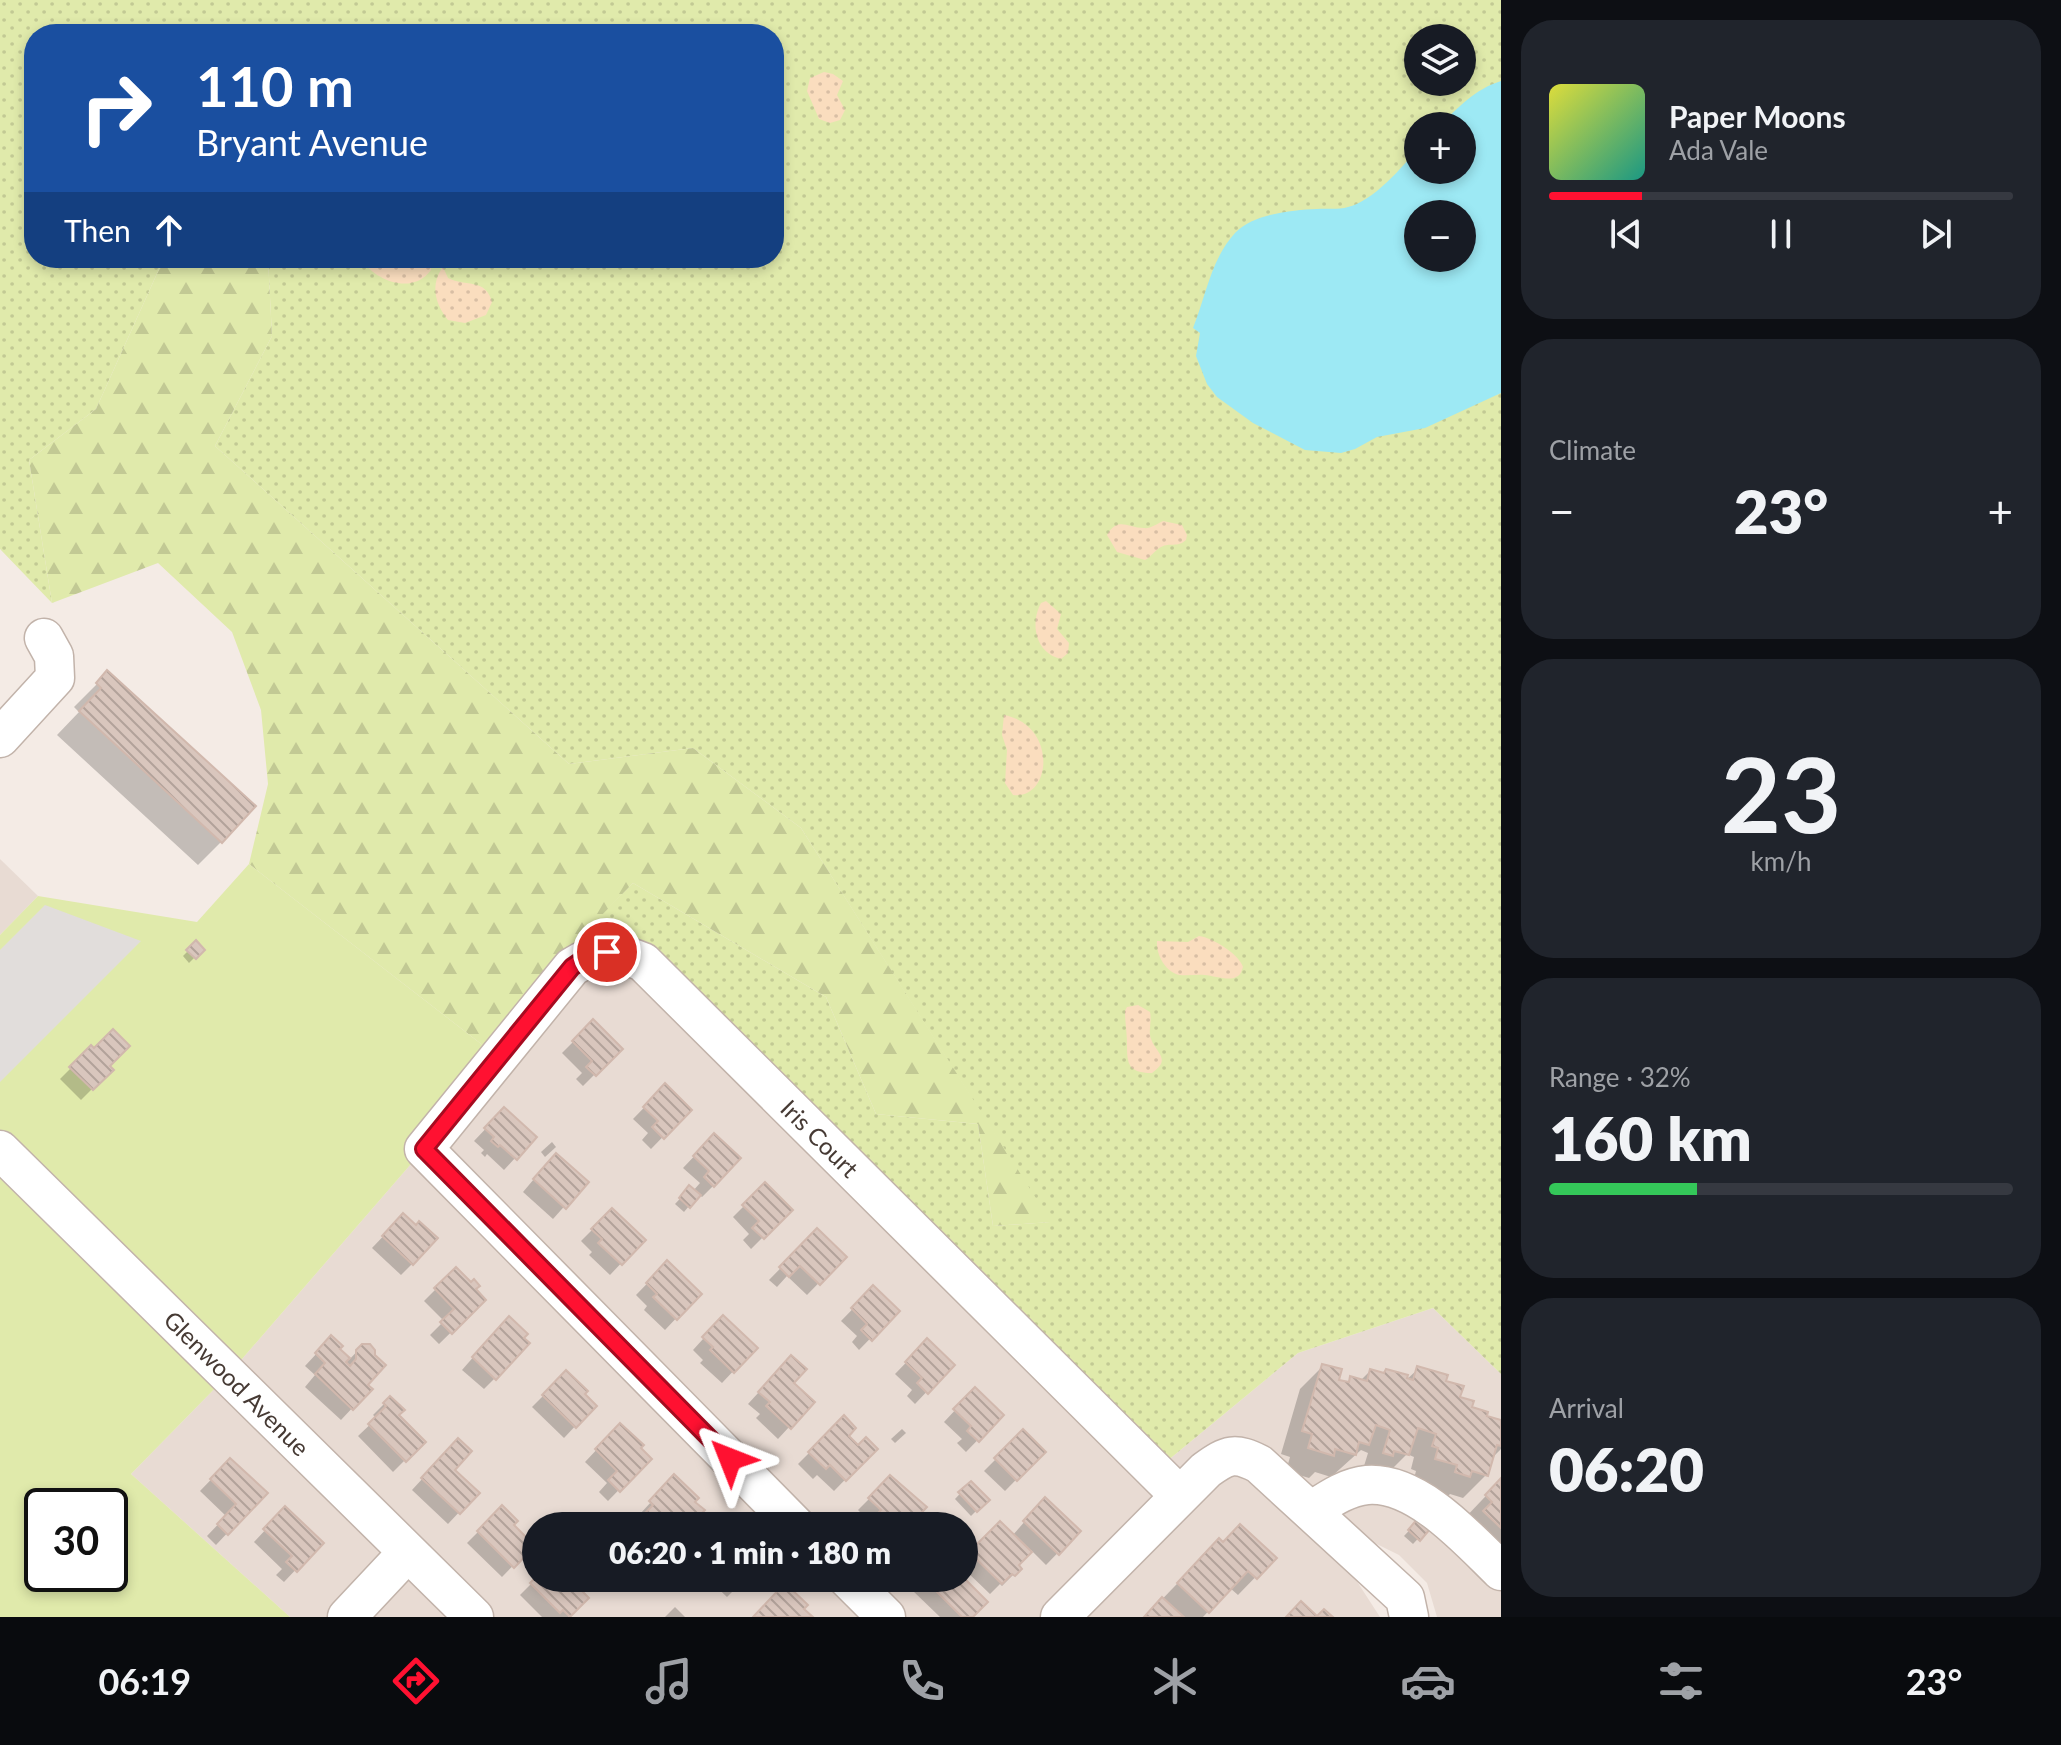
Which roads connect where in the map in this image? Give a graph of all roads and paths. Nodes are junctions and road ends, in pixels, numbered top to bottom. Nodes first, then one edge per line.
1 (44, 638) dead end
2 (0, 738) edge
3 (0, 1150) edge
4 (1179, 1495) junction
5 (1311, 1511) junction
6 (782, 1512) edge
7 (407, 1553) junction
8 (1501, 1571) edge
9 (861, 1592) edge
10 (347, 1617) edge
11 (474, 1617) edge
12 (886, 1617) edge
13 (1060, 1617) edge
14 (1409, 1617) edge

1 - 2 street
3 - 7 street, Glenwood Avenue
4 - 5 street
4 - 6 street, Iris Court
4 - 13 street
5 - 8 street
5 - 14 street
7 - 10 street
7 - 11 street, Glenwood Avenue
9 - 12 street

